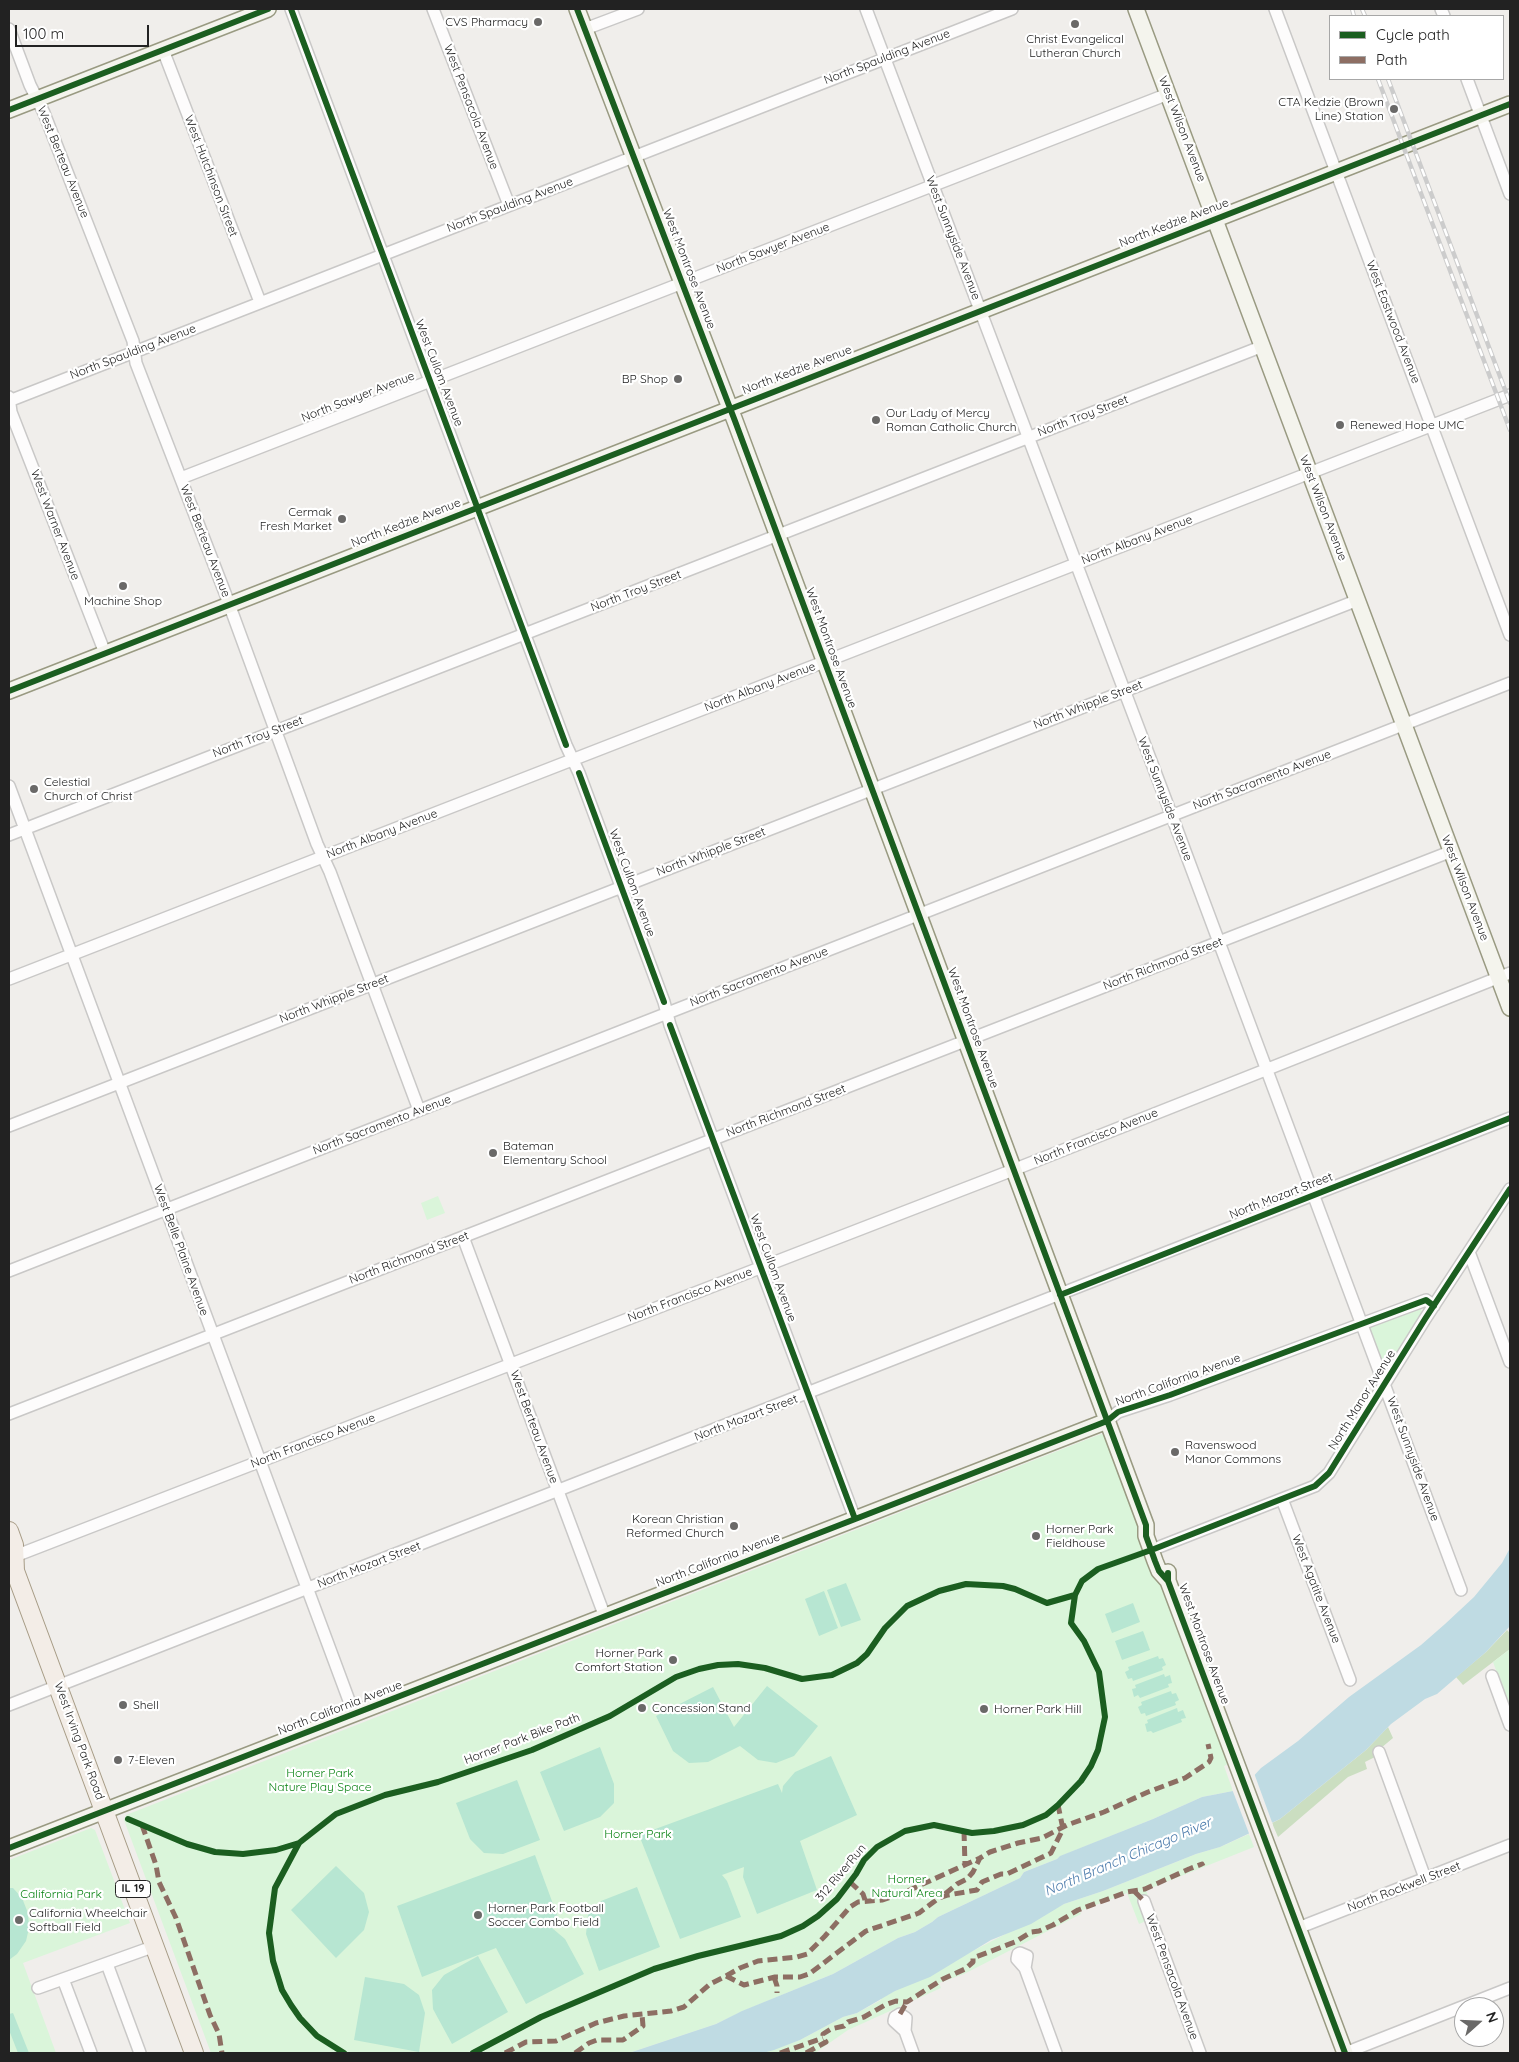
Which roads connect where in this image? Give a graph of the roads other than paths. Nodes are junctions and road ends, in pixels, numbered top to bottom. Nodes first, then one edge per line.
1 (268, 9) edge
2 (291, 9) edge
3 (434, 9) edge
4 (577, 9) edge
5 (638, 9) edge
6 (866, 9) edge
7 (1012, 9) edge
8 (1136, 9) edge
9 (1275, 9) edge
10 (9, 29) edge
11 (585, 29) junction
12 (163, 50) junction
13 (885, 58) junction
14 (1467, 80) edge
15 (1168, 94) junction
16 (37, 99) junction
17 (1510, 104) edge
18 (9, 110) edge
19 (1480, 115) junction
20 (634, 157) junction
21 (1336, 172) junction
22 (933, 186) junction
23 (1510, 194) edge
24 (509, 206) junction
25 (1215, 219) junction
26 (383, 255) junction
27 (682, 283) junction
28 (260, 302) junction
29 (981, 310) junction
30 (1263, 346) junction
31 (135, 352) junction
32 (430, 380) junction
33 (1510, 395) edge
34 (9, 400) edge
35 (730, 408) junction
36 (1432, 426) junction
37 (1029, 438) junction
38 (1310, 473) junction
39 (181, 478) junction
40 (478, 507) junction
41 (778, 536) junction
42 (1076, 564) junction
43 (1358, 600) junction
44 (229, 604) junction
45 (525, 634) junction
46 (1510, 635) edge
47 (104, 653) junction
48 (824, 662) junction
49 (1510, 684) edge
50 (9, 691) edge
51 (1124, 691) junction
52 (1404, 725) junction
53 (275, 731) junction
54 (573, 760) junction
55 (9, 786) edge
56 (872, 789) junction
57 (1172, 816) junction
58 (25, 829) junction
59 (9, 835) edge
60 (1452, 851) junction
61 (323, 857) junction
62 (621, 886) junction
63 (919, 915) junction
64 (1219, 942) junction
65 (72, 955) junction
66 (1505, 976) edge
67 (9, 980) edge
68 (372, 984) junction
69 (1510, 1008) edge
70 (667, 1013) junction
71 (966, 1041) junction
72 (1267, 1070) junction
73 (119, 1083) junction
74 (419, 1110) junction
75 (1510, 1118) edge
76 (9, 1126) edge
77 (713, 1140) junction
78 (1014, 1170) junction
79 (1510, 1189) edge
80 (1314, 1196) junction
81 (166, 1209) junction
82 (463, 1237) junction
83 (1469, 1252) junction
84 (760, 1268) junction
85 (9, 1271) edge
86 (1060, 1296) junction
87 (1434, 1306) junction
88 (1362, 1323) junction
89 (213, 1335) junction
90 (1510, 1362) edge
91 (510, 1364) junction
92 (1385, 1385) junction
93 (808, 1394) junction
94 (9, 1414) edge
95 (1107, 1421) junction
96 (260, 1461) junction
97 (558, 1491) junction
98 (1282, 1499) junction
99 (855, 1519) junction
100 (1146, 1524) junction
101 (9, 1531) edge
102 (1161, 1544) junction
103 (12, 1562) edge
104 (1168, 1581) junction
105 (308, 1589) junction
106 (1461, 1590) dead end
107 (605, 1616) junction
108 (1492, 1676) dead end
109 (1350, 1680) dead end
110 (58, 1686) junction
111 (9, 1705) edge
112 (1508, 1712) edge
113 (354, 1714) junction
114 (1510, 1725) edge
115 (1379, 1752) dead end
116 (105, 1812) junction
117 (1510, 1845) edge
118 (9, 1848) edge
119 (1426, 1878) junction
120 (1144, 1901) dead end
121 (1298, 1928) junction
122 (155, 1946) junction
123 (107, 1964) junction
124 (1025, 1968) dead end
125 (63, 1979) junction
126 (38, 1988) dead end
127 (1510, 1988) edge
128 (905, 2031) dead end
129 (91, 2053) edge
130 (140, 2053) edge
131 (194, 2053) edge
132 (913, 2053) edge
133 (1056, 2053) edge
134 (1200, 2053) edge
135 (1345, 2053) edge

1 - 12 main road
2 - 26 street, West Cullom Avenue
3 - 24 street, West Pensacola Avenue
4 - 11 main road, West Montrose Avenue
5 - 11 street
6 - 13 street, West Sunnyside Avenue
7 - 13 street, North Spaulding Avenue
8 - 15 main road, West Wilson Avenue
9 - 21 street, West Eastwood Avenue
10 - 16 street, West Berteau Avenue
11 - 20 main road, West Montrose Avenue
12 - 16 main road
12 - 28 street, West Hutchinson Street
13 - 20 street, North Spaulding Avenue
13 - 22 street, West Sunnyside Avenue
14 - 19 street
15 - 22 street, North Sawyer Avenue
15 - 25 main road, West Wilson Avenue
16 - 18 main road
16 - 31 street, West Berteau Avenue
17 - 19 main road, North Kedzie Avenue
19 - 21 main road, North Kedzie Avenue
19 - 23 street
20 - 24 street, North Spaulding Avenue
20 - 27 main road, West Montrose Avenue
21 - 25 main road, North Kedzie Avenue
21 - 36 street, West Eastwood Avenue
22 - 27 street, North Sawyer Avenue
22 - 29 street, West Sunnyside Avenue
24 - 26 street, North Spaulding Avenue
25 - 29 main road, North Kedzie Avenue
25 - 30 main road, West Wilson Avenue
26 - 28 street, North Spaulding Avenue
26 - 32 street, West Cullom Avenue
27 - 32 street, North Sawyer Avenue
27 - 35 main road, West Montrose Avenue
28 - 31 street, North Spaulding Avenue
29 - 35 main road, North Kedzie Avenue
29 - 37 street, West Sunnyside Avenue
30 - 37 street, North Troy Street
30 - 38 main road, West Wilson Avenue
31 - 34 street, North Spaulding Avenue
31 - 39 street, West Berteau Avenue
32 - 39 street, North Sawyer Avenue
32 - 40 street, West Cullom Avenue
33 - 36 street, North Albany Avenue
34 - 47 street, West Warner Avenue
35 - 40 main road, North Kedzie Avenue
35 - 41 main road, West Montrose Avenue
36 - 38 street, North Albany Avenue
36 - 46 street, West Eastwood Avenue
37 - 41 street, North Troy Street
37 - 42 street, West Sunnyside Avenue
38 - 42 street, North Albany Avenue
38 - 43 main road, West Wilson Avenue
39 - 44 street, West Berteau Avenue
40 - 44 main road, North Kedzie Avenue
40 - 45 street, West Cullom Avenue
41 - 45 street, North Troy Street
41 - 48 main road, West Montrose Avenue
42 - 48 street, North Albany Avenue
42 - 51 street, West Sunnyside Avenue
43 - 51 street, North Whipple Street
43 - 52 main road, West Wilson Avenue
44 - 47 main road, North Kedzie Avenue
44 - 53 street, West Berteau Avenue
45 - 53 street, North Troy Street
45 - 54 street, West Cullom Avenue
47 - 50 main road, North Kedzie Avenue
48 - 54 street, North Albany Avenue
48 - 56 main road, West Montrose Avenue
49 - 52 street, North Sacramento Avenue
51 - 56 street, North Whipple Street
51 - 57 street, West Sunnyside Avenue
52 - 57 street, North Sacramento Avenue
52 - 60 main road, West Wilson Avenue
53 - 58 street, North Troy Street
53 - 61 street, West Berteau Avenue
54 - 61 street, North Albany Avenue
54 - 62 street, West Cullom Avenue
55 - 58 street, West Belle Plaine Avenue
56 - 62 street, North Whipple Street
56 - 63 main road, West Montrose Avenue
57 - 63 street, North Sacramento Avenue
57 - 64 street, West Sunnyside Avenue
58 - 59 street, North Troy Street
58 - 65 street, West Belle Plaine Avenue
60 - 64 street, North Richmond Street
60 - 66 main road, West Wilson Avenue
61 - 65 street, North Albany Avenue
61 - 68 street, West Berteau Avenue
62 - 68 street, North Whipple Street
62 - 70 street, West Cullom Avenue
63 - 70 street, North Sacramento Avenue
63 - 71 main road, West Montrose Avenue
64 - 71 street, North Richmond Street
64 - 72 street, West Sunnyside Avenue
65 - 67 street, North Albany Avenue
65 - 73 street, West Belle Plaine Avenue
66 - 69 main road, West Wilson Avenue
66 - 72 street, North Francisco Avenue
68 - 73 street, North Whipple Street
68 - 74 street, West Berteau Avenue
70 - 74 street, North Sacramento Avenue
70 - 77 street, West Cullom Avenue
71 - 77 street, North Richmond Street
71 - 78 main road, West Montrose Avenue
72 - 78 street, North Francisco Avenue
72 - 80 street, West Sunnyside Avenue
73 - 76 street, North Whipple Street
73 - 81 street, West Belle Plaine Avenue
74 - 81 street, North Sacramento Avenue
75 - 80 street, North Mozart Street
77 - 82 street, North Richmond Street
77 - 84 street, West Cullom Avenue
78 - 84 street, North Francisco Avenue
78 - 86 main road, West Montrose Avenue
79 - 83 street, North Manor Avenue
80 - 86 street, North Mozart Street
80 - 88 street, West Sunnyside Avenue
81 - 85 street, North Sacramento Avenue
81 - 89 street, West Belle Plaine Avenue
82 - 89 street, North Richmond Street
82 - 91 street, West Berteau Avenue
83 - 87 street, North Manor Avenue
83 - 90 street
84 - 91 street, North Francisco Avenue
84 - 93 street, West Cullom Avenue
86 - 93 street, North Mozart Street
86 - 95 main road, West Montrose Avenue
87 - 88 street, North California Avenue
87 - 92 street, North Manor Avenue
88 - 92 street, West Sunnyside Avenue
88 - 95 street, North California Avenue
89 - 94 street, North Richmond Street
89 - 96 street, West Belle Plaine Avenue
91 - 96 street, North Francisco Avenue
91 - 97 street, West Berteau Avenue
92 - 98 street, North Manor Avenue
92 - 106 street, West Sunnyside Avenue
93 - 97 street, North Mozart Street
93 - 99 street, West Cullom Avenue
95 - 99 main road, North California Avenue
95 - 100 main road, West Montrose Avenue
96 - 103 street, North Francisco Avenue
96 - 105 street, West Belle Plaine Avenue
97 - 105 street, North Mozart Street
97 - 107 street, West Berteau Avenue
98 - 102 street, North Manor Avenue
98 - 109 street, West Agatite Avenue
99 - 107 main road, North California Avenue
100 - 102 main road, West Montrose Avenue
100 - 104 main road, West Montrose Avenue
101 - 103 main road, West Irving Park Road / IL 19
102 - 104 main road, West Montrose Avenue
103 - 110 main road, West Irving Park Road / IL 19
104 - 121 main road, West Montrose Avenue
105 - 110 street, North Mozart Street
105 - 113 street, West Belle Plaine Avenue
107 - 113 main road, North California Avenue
108 - 112 street
110 - 111 street, North Mozart Street
110 - 116 main road, West Irving Park Road / IL 19
112 - 114 street
113 - 116 main road, North California Avenue
115 - 119 street
116 - 118 main road, North California Avenue
116 - 122 main road, West Irving Park Road / IL 19
117 - 119 street, North Rockwell Street
119 - 121 street, North Rockwell Street
120 - 134 street, West Pensacola Avenue
121 - 135 main road, West Montrose Avenue
122 - 123 street
122 - 131 main road, West Irving Park Road / IL 19
123 - 125 street
123 - 130 street
124 - 133 street
125 - 126 street
125 - 129 street
127 - 135 street
128 - 132 street

